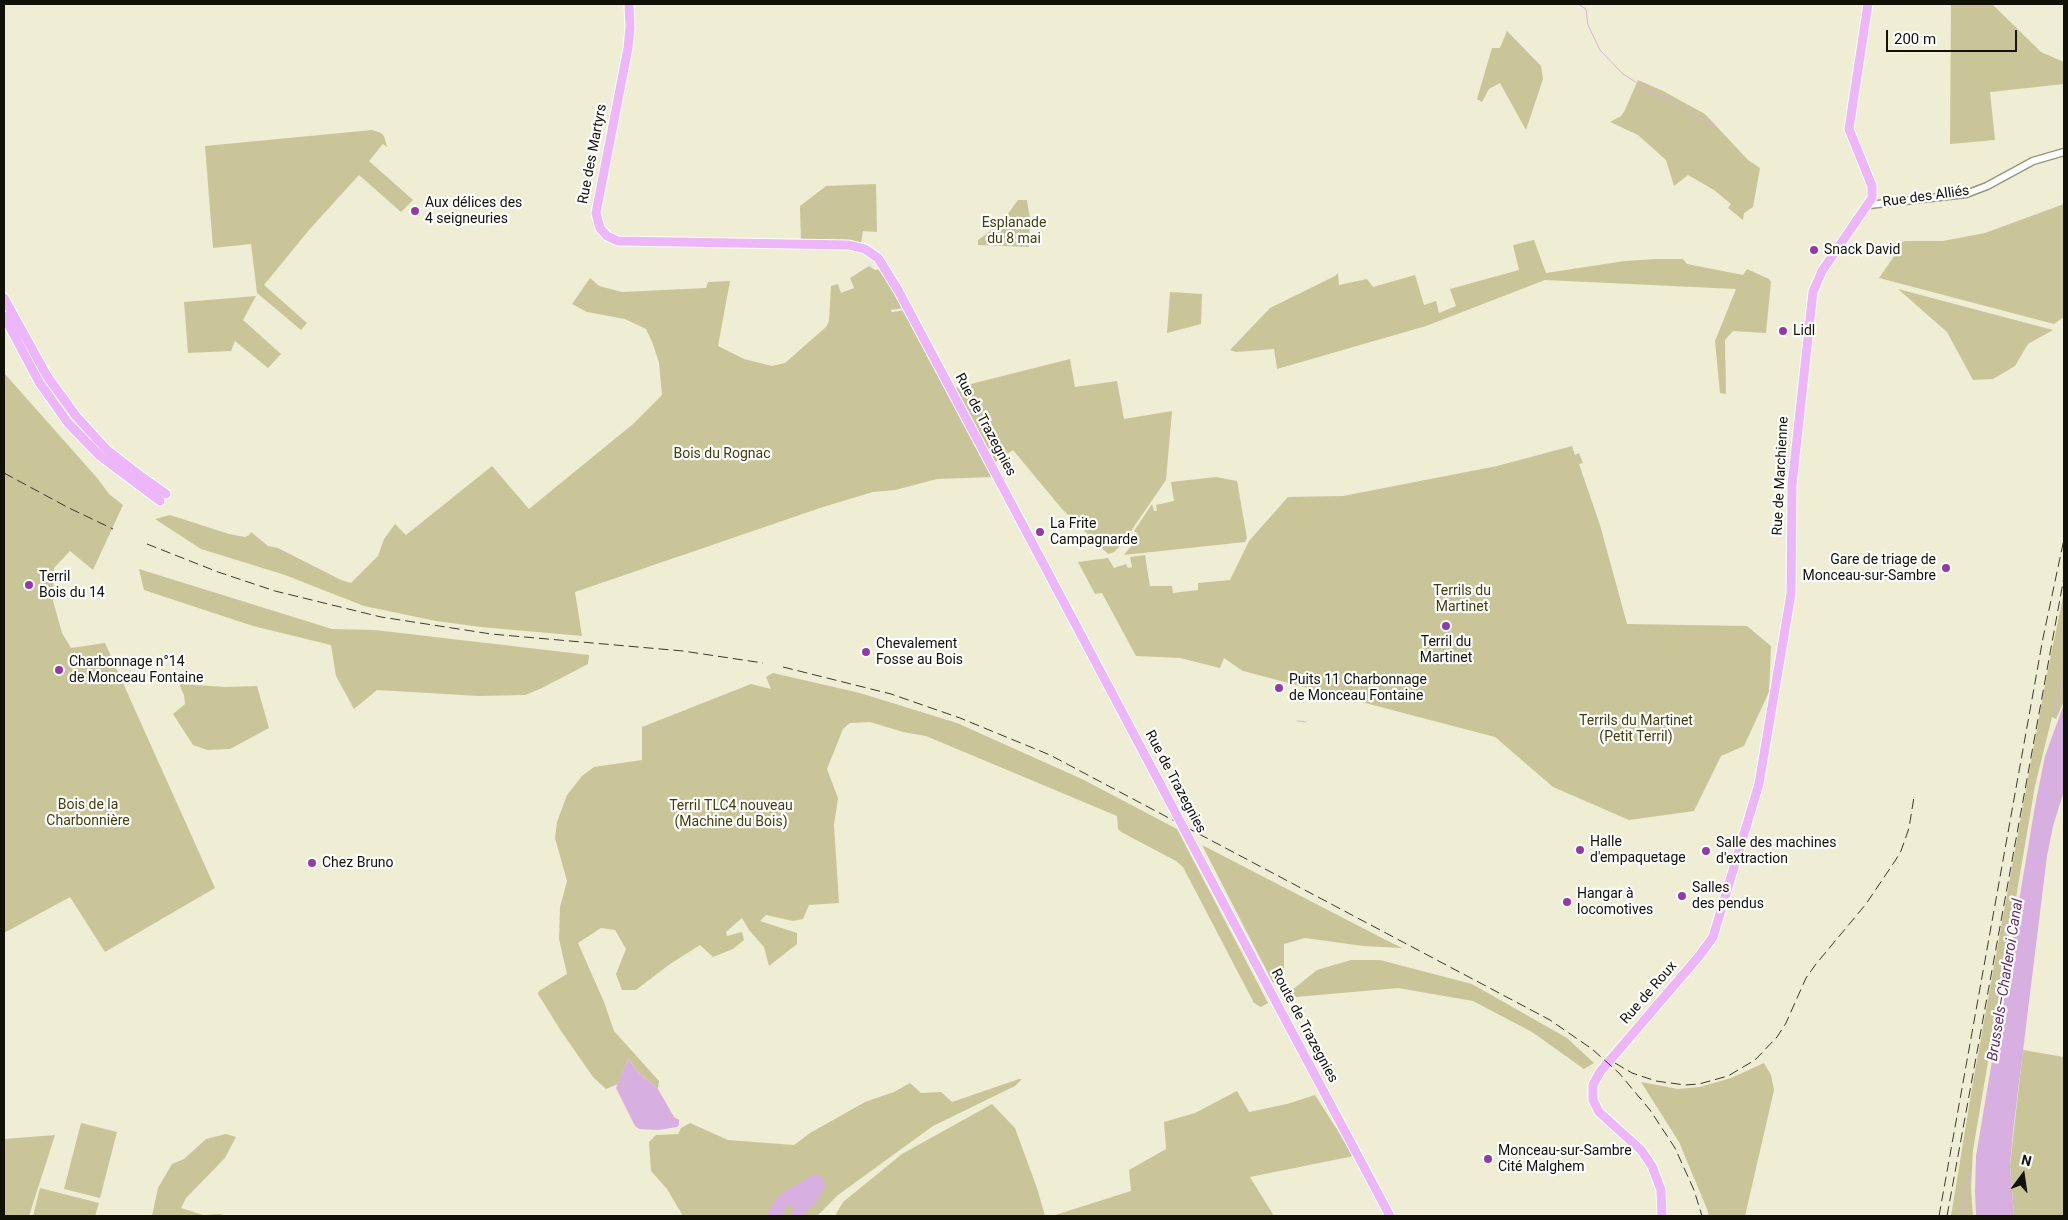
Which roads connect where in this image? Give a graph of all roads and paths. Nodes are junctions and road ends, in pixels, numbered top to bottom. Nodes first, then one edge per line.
1 (629, 4) edge
2 (1868, 4) edge
3 (2064, 152) edge
4 (1870, 205) junction
5 (608, 236) joint
6 (4, 298) edge
7 (4, 316) edge
8 (1763, 766) joint
9 (1194, 848) joint
10 (1390, 1216) edge
11 (1662, 1216) edge

1 - 5 main road, Rue des Martyrs
2 - 4 main road
3 - 4 street, Rue des Alliés
4 - 8 main road, Rue de Marchienne
5 - 9 main road, Rue de Trazegnies, bridge
6 - 7 main road
8 - 11 main road, Rue de Roux
9 - 10 main road, Route de Trazegnies

